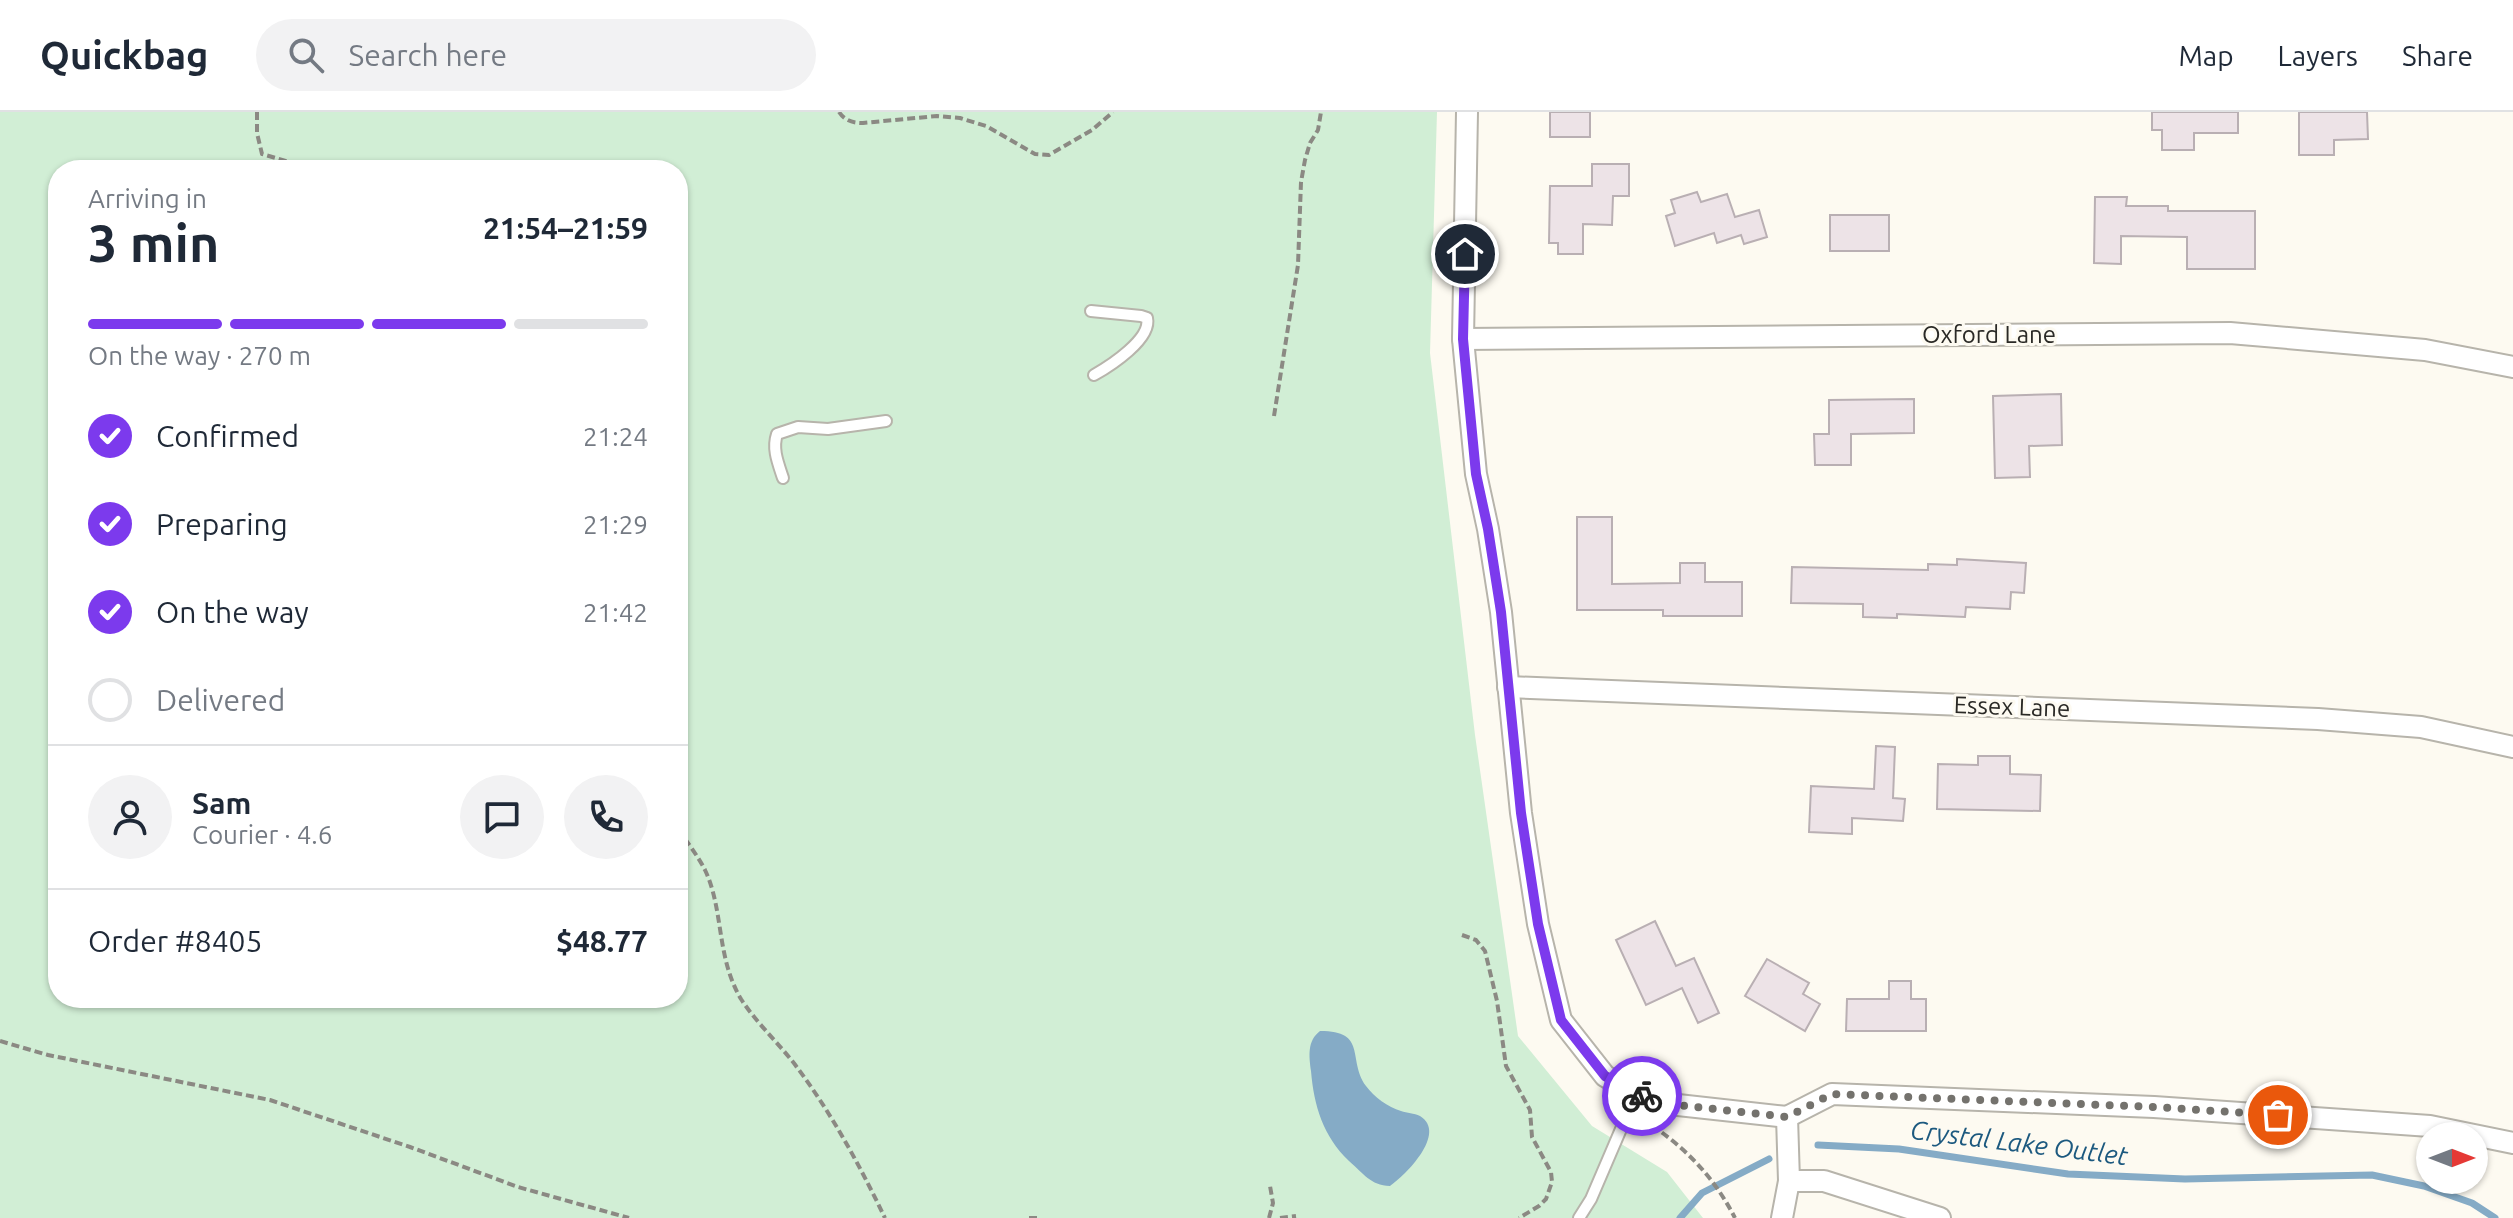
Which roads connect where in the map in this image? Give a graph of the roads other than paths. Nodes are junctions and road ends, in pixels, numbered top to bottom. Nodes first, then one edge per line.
1 (1467, 112) edge
2 (1091, 311) dead end
3 (1463, 339) junction
4 (2513, 367) edge
5 (1094, 375) dead end
6 (886, 421) dead end
7 (783, 478) dead end
8 (1508, 687) junction
9 (2513, 747) edge
10 (1636, 1094) junction
11 (1787, 1117) junction
12 (2513, 1143) edge
13 (1789, 1181) junction
14 (1579, 1218) edge
15 (1782, 1218) edge
16 (1940, 1218) edge

1 - 3 street
2 - 5 lane
3 - 4 street, Oxford Lane
3 - 8 street
6 - 7 lane
8 - 9 street, Essex Lane
8 - 10 street
10 - 11 street
10 - 14 lane
11 - 12 street
11 - 13 street
13 - 15 street
13 - 16 street

